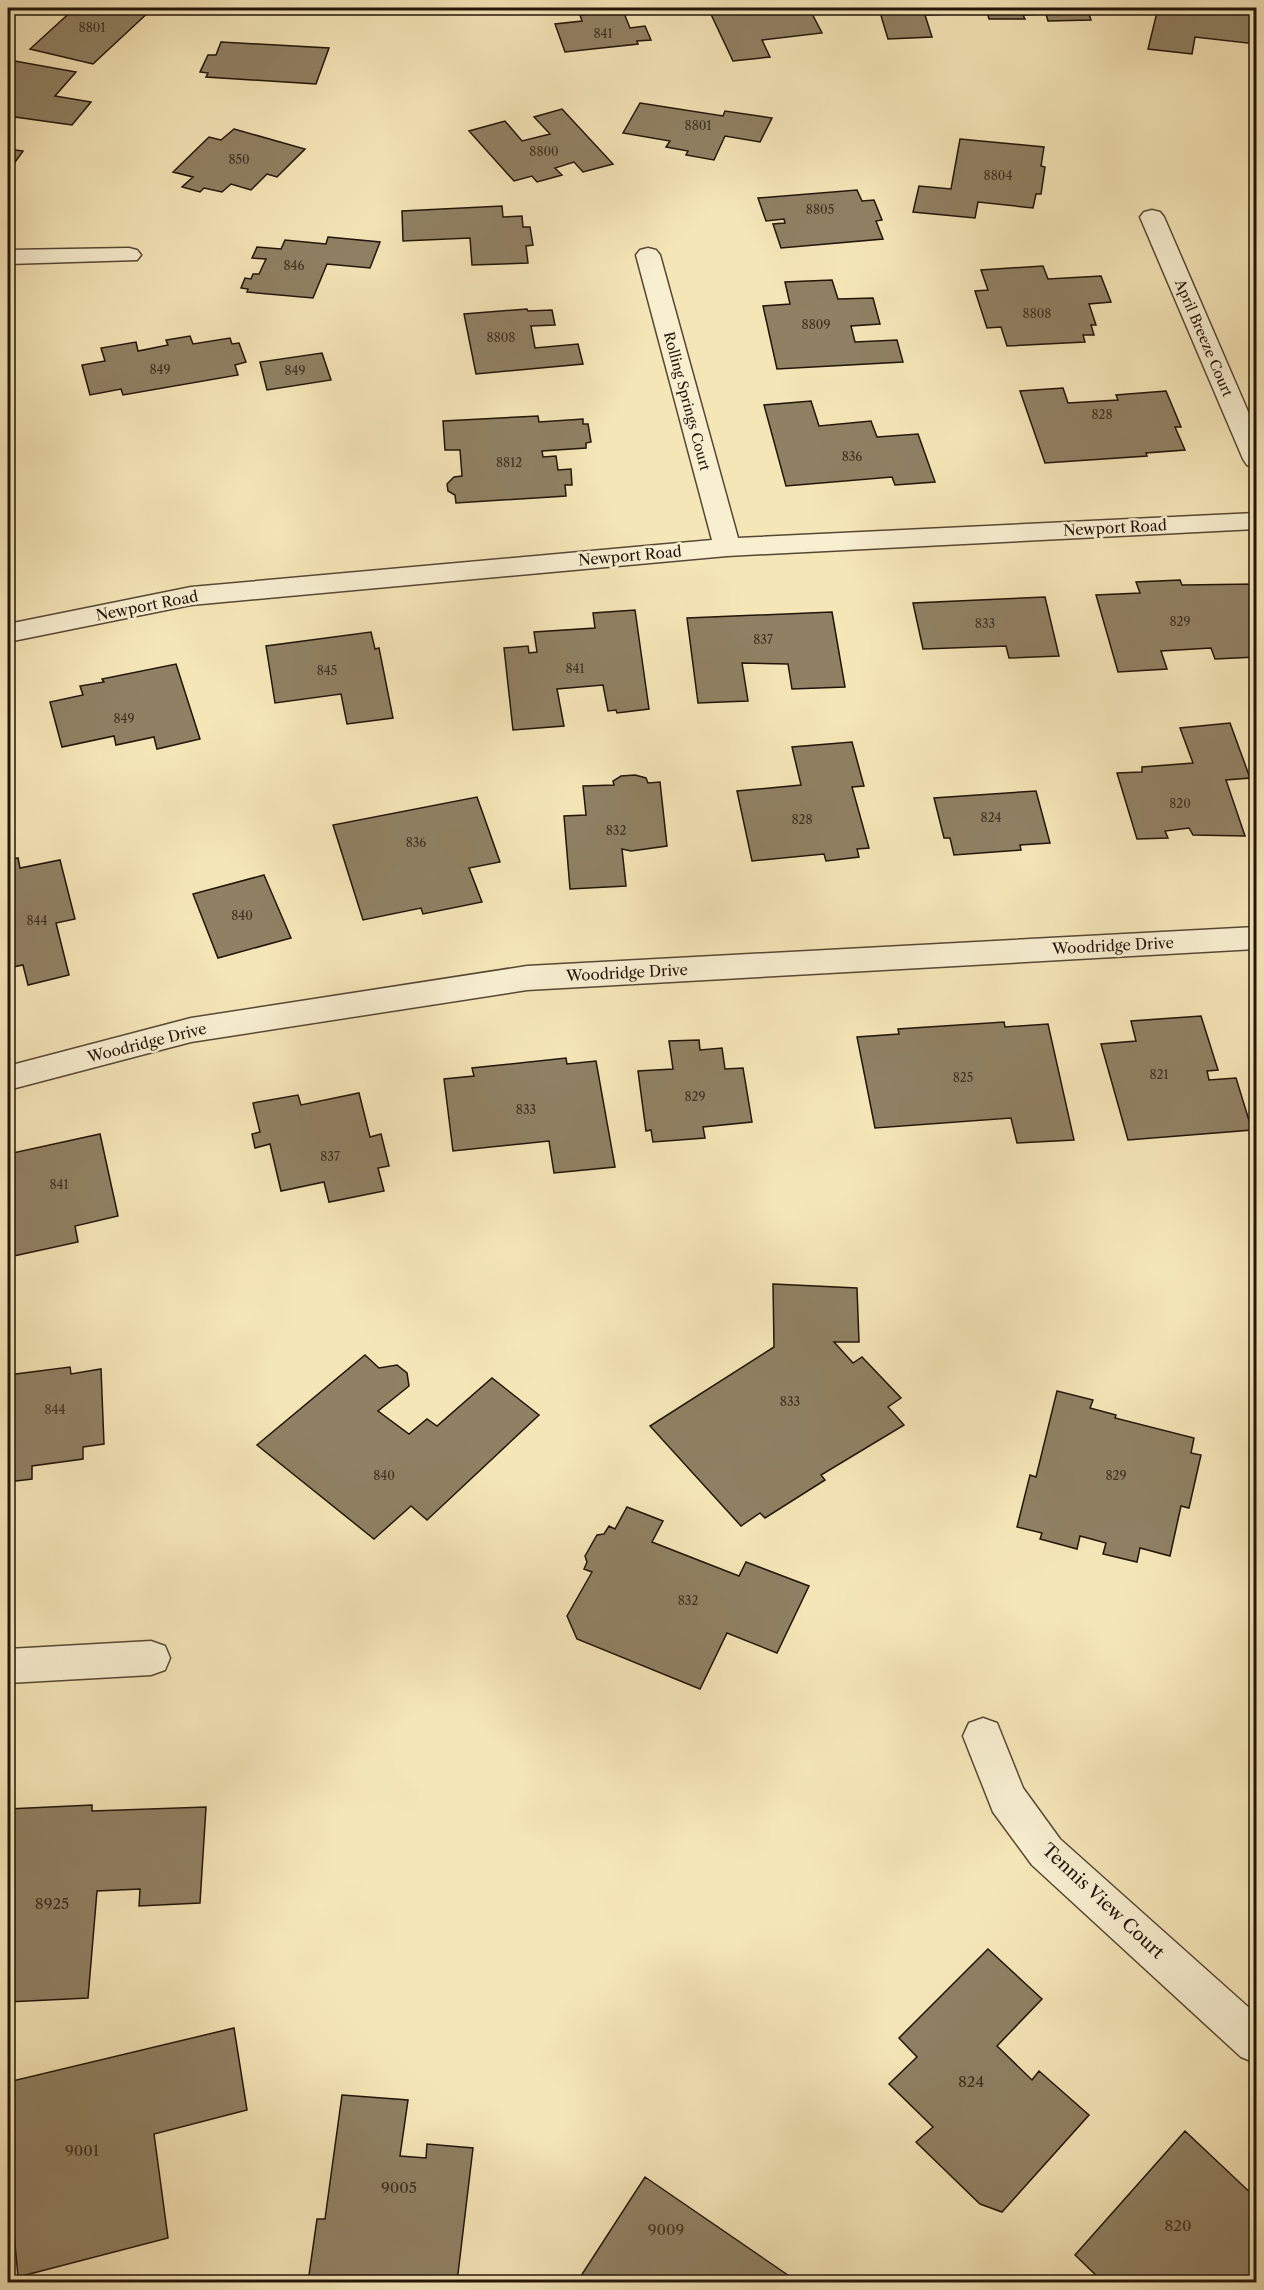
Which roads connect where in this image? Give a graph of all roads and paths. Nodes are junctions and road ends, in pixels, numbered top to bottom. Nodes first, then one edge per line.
1 (1152, 217) dead end
2 (129, 255) dead end
3 (648, 255) dead end
4 (8, 257) edge
5 (1257, 459) edge
6 (1257, 521) edge
7 (727, 547) junction
8 (8, 633) edge
9 (1257, 938) edge
10 (8, 1078) edge
11 (151, 1658) dead end
12 (8, 1666) edge
13 (983, 1737) dead end
14 (1257, 2042) edge

1 - 5 street, April Breeze Court
2 - 4 street
3 - 7 street, Rolling Springs Court
6 - 7 street, Newport Road
7 - 8 street, Newport Road
9 - 10 street, Woodridge Drive
11 - 12 street
13 - 14 street, Tennis View Court

